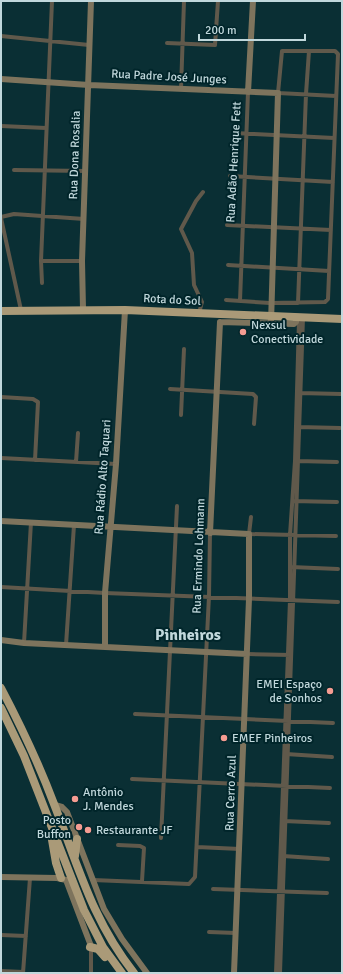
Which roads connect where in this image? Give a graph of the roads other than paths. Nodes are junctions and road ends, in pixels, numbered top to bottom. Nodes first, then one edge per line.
1 (52, 1) edge
2 (90, 1) edge
3 (184, 1) edge
4 (218, 1) edge
5 (253, 1) edge
6 (1, 36) edge
7 (51, 40) junction
8 (167, 43) dead end
9 (183, 44) junction
10 (89, 45) junction
11 (309, 51) junction
12 (1, 79) edge
13 (47, 82) junction
14 (89, 85) junction
15 (342, 88) edge
16 (181, 89) junction
17 (336, 89) junction
18 (248, 92) junction
19 (278, 93) junction
20 (306, 94) junction
21 (336, 96) junction
22 (1, 126) edge
23 (46, 128) junction
24 (234, 133) dead end
25 (247, 134) junction
26 (278, 136) junction
27 (305, 137) junction
28 (334, 138) junction
29 (14, 170) dead end
30 (45, 170) junction
31 (86, 171) junction
32 (230, 176) dead end
33 (244, 177) junction
34 (276, 178) junction
35 (304, 180) junction
36 (333, 182) junction
37 (203, 192) dead end
38 (44, 217) junction
39 (1, 218) edge
40 (84, 219) junction
41 (227, 225) dead end
42 (242, 226) junction
43 (274, 226) junction
44 (302, 228) junction
45 (331, 230) junction
46 (41, 261) junction
47 (82, 261) junction
48 (228, 265) dead end
49 (241, 267) junction
50 (271, 268) junction
51 (300, 269) junction
52 (329, 271) junction
53 (42, 283) dead end
54 (226, 300) dead end
55 (240, 301) junction
56 (298, 302) junction
57 (270, 303) junction
58 (83, 309) junction
59 (22, 310) junction
60 (125, 310) junction
61 (1, 311) edge
62 (199, 313) junction
63 (215, 314) junction
64 (342, 319) edge
65 (270, 320) junction
66 (299, 320) junction
67 (220, 322) junction
68 (184, 349) dead end
69 (170, 389) dead end
70 (181, 391) junction
71 (218, 393) junction
72 (299, 393) junction
73 (341, 394) edge
74 (1, 397) edge
75 (181, 415) dead end
76 (254, 424) dead end
77 (298, 427) junction
78 (340, 428) dead end
79 (78, 434) dead end
80 (1, 458) edge
81 (35, 460) junction
82 (297, 461) junction
83 (76, 462) junction
84 (337, 462) dead end
85 (116, 464) junction
86 (293, 482) junction
87 (298, 482) junction
88 (294, 501) junction
89 (337, 502) dead end
90 (177, 506) dead end
91 (251, 517) dead end
92 (1, 520) edge
93 (32, 522) junction
94 (74, 525) junction
95 (110, 527) junction
96 (175, 531) junction
97 (210, 532) junction
98 (249, 534) junction
99 (292, 535) junction
100 (336, 536) dead end
101 (291, 567) junction
102 (338, 569) dead end
103 (1, 587) edge
104 (28, 588) junction
105 (70, 590) junction
106 (105, 593) junction
107 (172, 596) junction
108 (209, 596) junction
109 (249, 599) junction
110 (292, 600) junction
111 (338, 602) dead end
112 (1, 640) edge
113 (24, 643) junction
114 (66, 645) junction
115 (105, 646) junction
116 (170, 649) junction
117 (206, 652) junction
118 (247, 654) junction
119 (290, 655) junction
120 (1, 688) edge
121 (1, 708) edge
122 (134, 714) dead end
123 (167, 716) junction
124 (202, 718) junction
125 (245, 720) junction
126 (287, 720) junction
127 (333, 723) dead end
128 (286, 754) junction
129 (332, 757) dead end
130 (132, 779) dead end
131 (164, 781) junction
132 (199, 782) junction
133 (242, 785) junction
134 (285, 786) junction
135 (330, 788) dead end
136 (55, 805) junction
137 (49, 818) junction
138 (284, 821) junction
139 (328, 823) dead end
140 (161, 838) dead end
141 (77, 839) junction
142 (118, 845) dead end
143 (197, 848) junction
144 (240, 849) junction
145 (283, 856) junction
146 (75, 859) junction
147 (328, 859) dead end
148 (57, 868) junction
149 (1, 877) edge
150 (30, 878) junction
151 (52, 878) junction
152 (61, 878) junction
153 (92, 880) junction
154 (142, 881) junction
155 (213, 889) dead end
156 (238, 890) junction
157 (281, 892) junction
158 (327, 893) dead end
159 (209, 932) dead end
160 (236, 933) junction
161 (1, 935) edge
162 (26, 936) junction
163 (91, 946) junction
164 (102, 952) junction
165 (92, 962) junction
166 (91, 968) junction
167 (1, 971) edge
168 (278, 971) edge
169 (23, 973) edge
170 (91, 973) edge
171 (118, 973) edge
172 (122, 973) edge
173 (134, 973) edge
174 (147, 973) edge
175 (234, 973) edge

1 - 7 street
2 - 10 street, Rua Dona Rosalia
3 - 9 street
4 - 9 street
5 - 18 street, Rua Adão Henrique Fett
6 - 7 street
7 - 10 street
7 - 13 street
8 - 9 street
9 - 16 street
10 - 14 street, Rua Dona Rosalia
11 - 17 street
11 - 19 street
11 - 20 street
12 - 13 street, Rua Padre José Junges
13 - 14 street, Rua Padre José Junges
13 - 23 street
14 - 16 street, Rua Padre José Junges
14 - 31 street, Rua Dona Rosalia
15 - 17 street
16 - 18 street, Rua Padre José Junges
17 - 21 street
18 - 19 street, Rua Padre José Junges
18 - 25 street, Rua Adão Henrique Fett
19 - 20 street, Rua Padre José Junges
19 - 26 street
20 - 21 street, Rua Padre José Junges
20 - 27 street
21 - 28 street
22 - 23 street
23 - 30 street
24 - 25 street
25 - 26 street
25 - 33 street, Rua Adão Henrique Fett
26 - 27 street
26 - 34 street
27 - 28 street
27 - 35 street
28 - 36 street
29 - 30 street
30 - 31 street
30 - 38 street
31 - 40 street, Rua Dona Rosalia
32 - 33 street
33 - 34 street
33 - 42 street, Rua Adão Henrique Fett
34 - 35 street
34 - 43 street
35 - 36 street
35 - 44 street
36 - 45 street
37 - 62 street
38 - 39 street
38 - 40 street
38 - 46 street
39 - 59 street
40 - 47 street, Rua Dona Rosalia
41 - 42 street
42 - 43 street
42 - 49 street, Rua Adão Henrique Fett
43 - 44 street
43 - 50 street
44 - 45 street
44 - 51 street
45 - 52 street
46 - 47 street
46 - 53 street
47 - 58 street, Rua Dona Rosalia
48 - 49 street
49 - 50 street
49 - 55 street, Rua Adão Henrique Fett
50 - 51 street
50 - 57 street
51 - 52 street
51 - 56 street
52 - 56 street
54 - 55 street
55 - 57 street
56 - 57 street
57 - 65 street
58 - 59 highway, Rota do Sol
58 - 60 highway, Rota do Sol
59 - 61 highway, Rota do Sol
60 - 62 highway, Rota do Sol
60 - 85 street, Rua Rádio Alto Taquari
62 - 63 highway, Rota do Sol
63 - 65 highway, Rota do Sol
63 - 67 street
64 - 66 highway, Rota do Sol
65 - 66 highway, Rota do Sol
65 - 67 street
66 - 72 street
67 - 71 street, Rua Ermindo Lohmann
68 - 70 street
69 - 70 street
70 - 71 street
70 - 75 street
71 - 76 street
71 - 97 street, Rua Ermindo Lohmann
72 - 73 street
72 - 77 street
74 - 81 street
77 - 78 street
77 - 82 street
79 - 83 street
80 - 81 street
81 - 83 street
82 - 84 street
82 - 86 street
82 - 87 street
83 - 85 street
85 - 95 street, Rua Rádio Alto Taquari
86 - 87 street
86 - 88 street
87 - 88 street
88 - 89 street
88 - 99 street
90 - 96 street
91 - 98 street, Rua Cerro Azul
92 - 93 street
93 - 94 street
93 - 104 street
94 - 95 street
94 - 105 street
95 - 96 street
95 - 106 street, Rua Rádio Alto Taquari
96 - 97 street
96 - 107 street
97 - 98 street
97 - 108 street, Rua Ermindo Lohmann
98 - 99 street
98 - 109 street, Rua Cerro Azul
99 - 100 street
99 - 101 street
101 - 102 street
101 - 110 street
103 - 104 street
104 - 105 street
104 - 113 street
105 - 106 street
105 - 114 street
106 - 107 street
106 - 115 street, Rua Rádio Alto Taquari
107 - 108 street
107 - 116 street
108 - 109 street
108 - 117 street, Rua Ermindo Lohmann
109 - 110 street
109 - 118 street, Rua Cerro Azul
110 - 111 street
110 - 119 street
112 - 113 street
113 - 114 street
114 - 115 street
115 - 116 street
116 - 117 street
116 - 123 street
117 - 118 street
117 - 124 street, Rua Ermindo Lohmann
118 - 119 street
118 - 125 street, Rua Cerro Azul
119 - 126 street
120 - 136 highway
121 - 137 highway
122 - 123 street
123 - 124 street
123 - 131 street
124 - 125 street
124 - 132 street, Rua Ermindo Lohmann
125 - 126 street
125 - 133 street, Rua Cerro Azul
126 - 127 street
126 - 128 street
128 - 129 street
128 - 134 street
130 - 131 street
131 - 132 street
131 - 140 street
132 - 133 street
132 - 143 street, Rua Ermindo Lohmann
133 - 134 street
133 - 144 street, Rua Cerro Azul
134 - 135 street
134 - 138 street
136 - 141 street
136 - 146 highway
137 - 148 highway
137 - 172 highway
138 - 139 street
138 - 145 street
141 - 146 highway
141 - 153 street
142 - 154 street
143 - 144 street
143 - 154 street, Rua Ermindo Lohmann
144 - 156 street, Rua Cerro Azul
145 - 147 street
145 - 157 street
146 - 173 highway
148 - 151 street
148 - 152 highway
149 - 150 street
150 - 151 street
150 - 162 street
151 - 152 street
152 - 163 street
153 - 154 street
153 - 174 street
155 - 156 street
156 - 157 street
156 - 160 street, Rua Cerro Azul
157 - 158 street
157 - 168 street
159 - 160 street
160 - 175 street, Rua Cerro Azul
161 - 162 street
162 - 169 street
163 - 164 highway
163 - 165 street
163 - 166 street
164 - 165 street
164 - 171 highway
165 - 166 street
166 - 170 street
167 - 169 street

